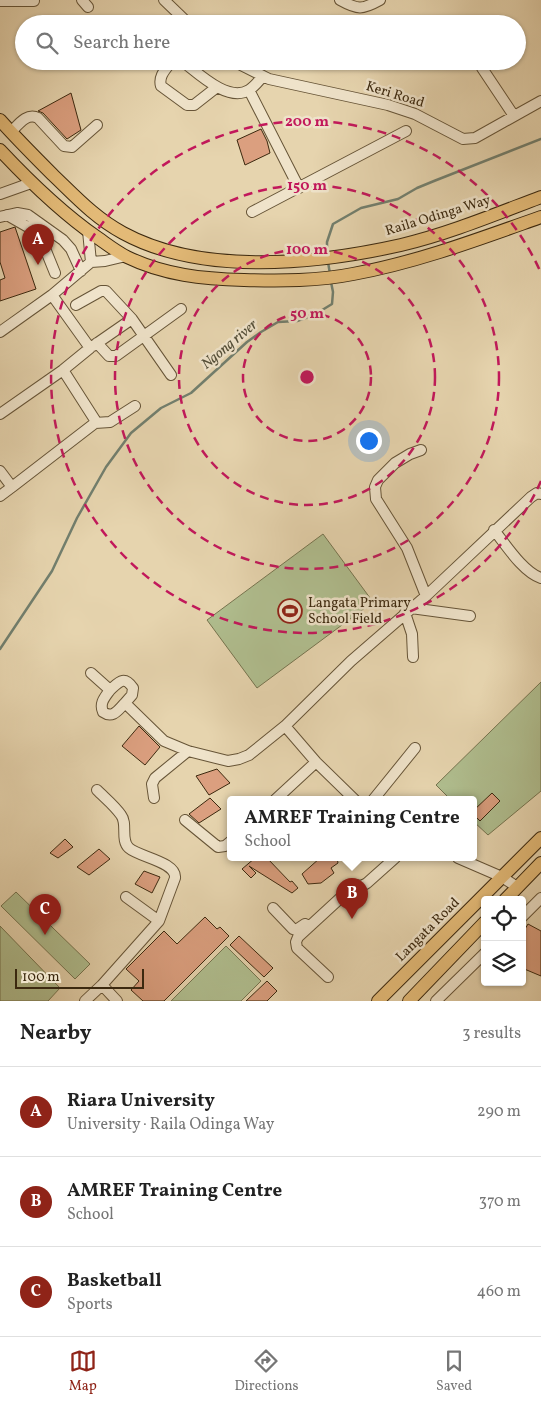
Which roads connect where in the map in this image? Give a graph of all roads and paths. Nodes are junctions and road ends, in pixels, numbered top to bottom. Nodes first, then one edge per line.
1 (164, 0) edge
2 (340, 0) edge
3 (380, 0) edge
4 (0, 1) edge
5 (34, 1) edge
6 (180, 15) edge
7 (165, 70) edge
8 (194, 70) edge
9 (251, 70) edge
10 (483, 70) edge
11 (263, 76) junction
12 (217, 87) junction
13 (249, 90) junction
14 (541, 101) edge
15 (514, 116) junction
16 (0, 120) edge
17 (97, 125) dead end
18 (406, 131) dead end
19 (11, 132) junction
20 (0, 150) edge
21 (31, 183) junction
22 (299, 188) junction
23 (0, 194) edge
24 (541, 197) edge
25 (252, 212) dead end
26 (3, 216) edge
27 (541, 217) edge
28 (88, 231) junction
29 (126, 256) junction
30 (91, 262) junction
31 (81, 271) junction
32 (55, 273) dead end
33 (52, 295) junction
34 (76, 305) dead end
35 (181, 309) dead end
36 (132, 319) junction
37 (0, 332) edge
38 (144, 336) junction
39 (94, 345) junction
40 (63, 370) junction
41 (171, 375) dead end
42 (135, 406) dead end
43 (0, 414) edge
44 (95, 423) junction
45 (421, 450) dead end
46 (0, 471) edge
47 (12, 487) junction
48 (541, 494) edge
49 (0, 496) edge
50 (494, 530) junction
51 (541, 578) edge
52 (426, 596) junction
53 (408, 611) junction
54 (470, 616) dead end
55 (413, 658) dead end
56 (91, 673) dead end
57 (110, 690) junction
58 (125, 703) junction
59 (285, 726) junction
60 (415, 748) dead end
61 (188, 751) junction
62 (316, 762) junction
63 (97, 790) dead end
64 (279, 796) edge
65 (351, 796) edge
66 (376, 796) edge
67 (154, 798) dead end
68 (185, 820) dead end
69 (541, 838) edge
70 (227, 844) edge
71 (385, 861) edge
72 (385, 861) edge
73 (465, 861) edge
74 (541, 862) edge
75 (502, 877) junction
76 (517, 887) junction
77 (509, 896) edge
78 (126, 897) dead end
79 (541, 898) edge
80 (273, 908) dead end
81 (526, 913) edge
82 (159, 921) junction
83 (481, 926) edge
84 (481, 957) edge
85 (328, 978) dead end
86 (102, 985) junction
87 (85, 1001) edge
88 (117, 1001) edge
89 (378, 1001) edge
90 (409, 1001) edge
91 (436, 1001) edge

1 - 6 street
2 - 3 street
4 - 5 street
7 - 12 street
8 - 12 street
9 - 11 street, Keri Road
10 - 15 street
11 - 13 street
11 - 15 street, Keri Road
12 - 13 street
13 - 22 street
14 - 15 street, Keri Road
16 - 19 main road, Raila Odinga Way
17 - 19 street
18 - 22 street
19 - 24 main road, Raila Odinga Way
20 - 21 main road
21 - 23 street
21 - 28 main road
22 - 25 street
26 - 31 street
26 - 32 street
27 - 29 main road
28 - 29 main road
28 - 30 street
29 - 30 street
30 - 31 street
31 - 33 street
33 - 37 street
33 - 39 street
34 - 36 street
35 - 38 street
36 - 38 street
36 - 39 street
38 - 39 street
38 - 41 street
39 - 40 street
40 - 43 street
40 - 44 street
42 - 44 street
44 - 47 street
45 - 52 street
46 - 47 street
47 - 49 street
48 - 50 street
50 - 51 street
50 - 52 street
52 - 53 street
53 - 54 street
53 - 55 street
53 - 59 street
56 - 57 street
57 - 58 street
57 - 58 street
58 - 61 street
59 - 61 street
59 - 62 street
60 - 66 street
61 - 67 street
62 - 64 street
62 - 65 street
63 - 82 street
68 - 70 street
69 - 75 main road, Langata Road
71 - 80 street
72 - 85 street
73 - 75 street
74 - 76 main road
75 - 76 street
75 - 89 main road, Langata Road
76 - 77 main road
78 - 82 street
79 - 81 street
82 - 86 street
83 - 90 main road
84 - 91 street
86 - 87 street
86 - 88 street

